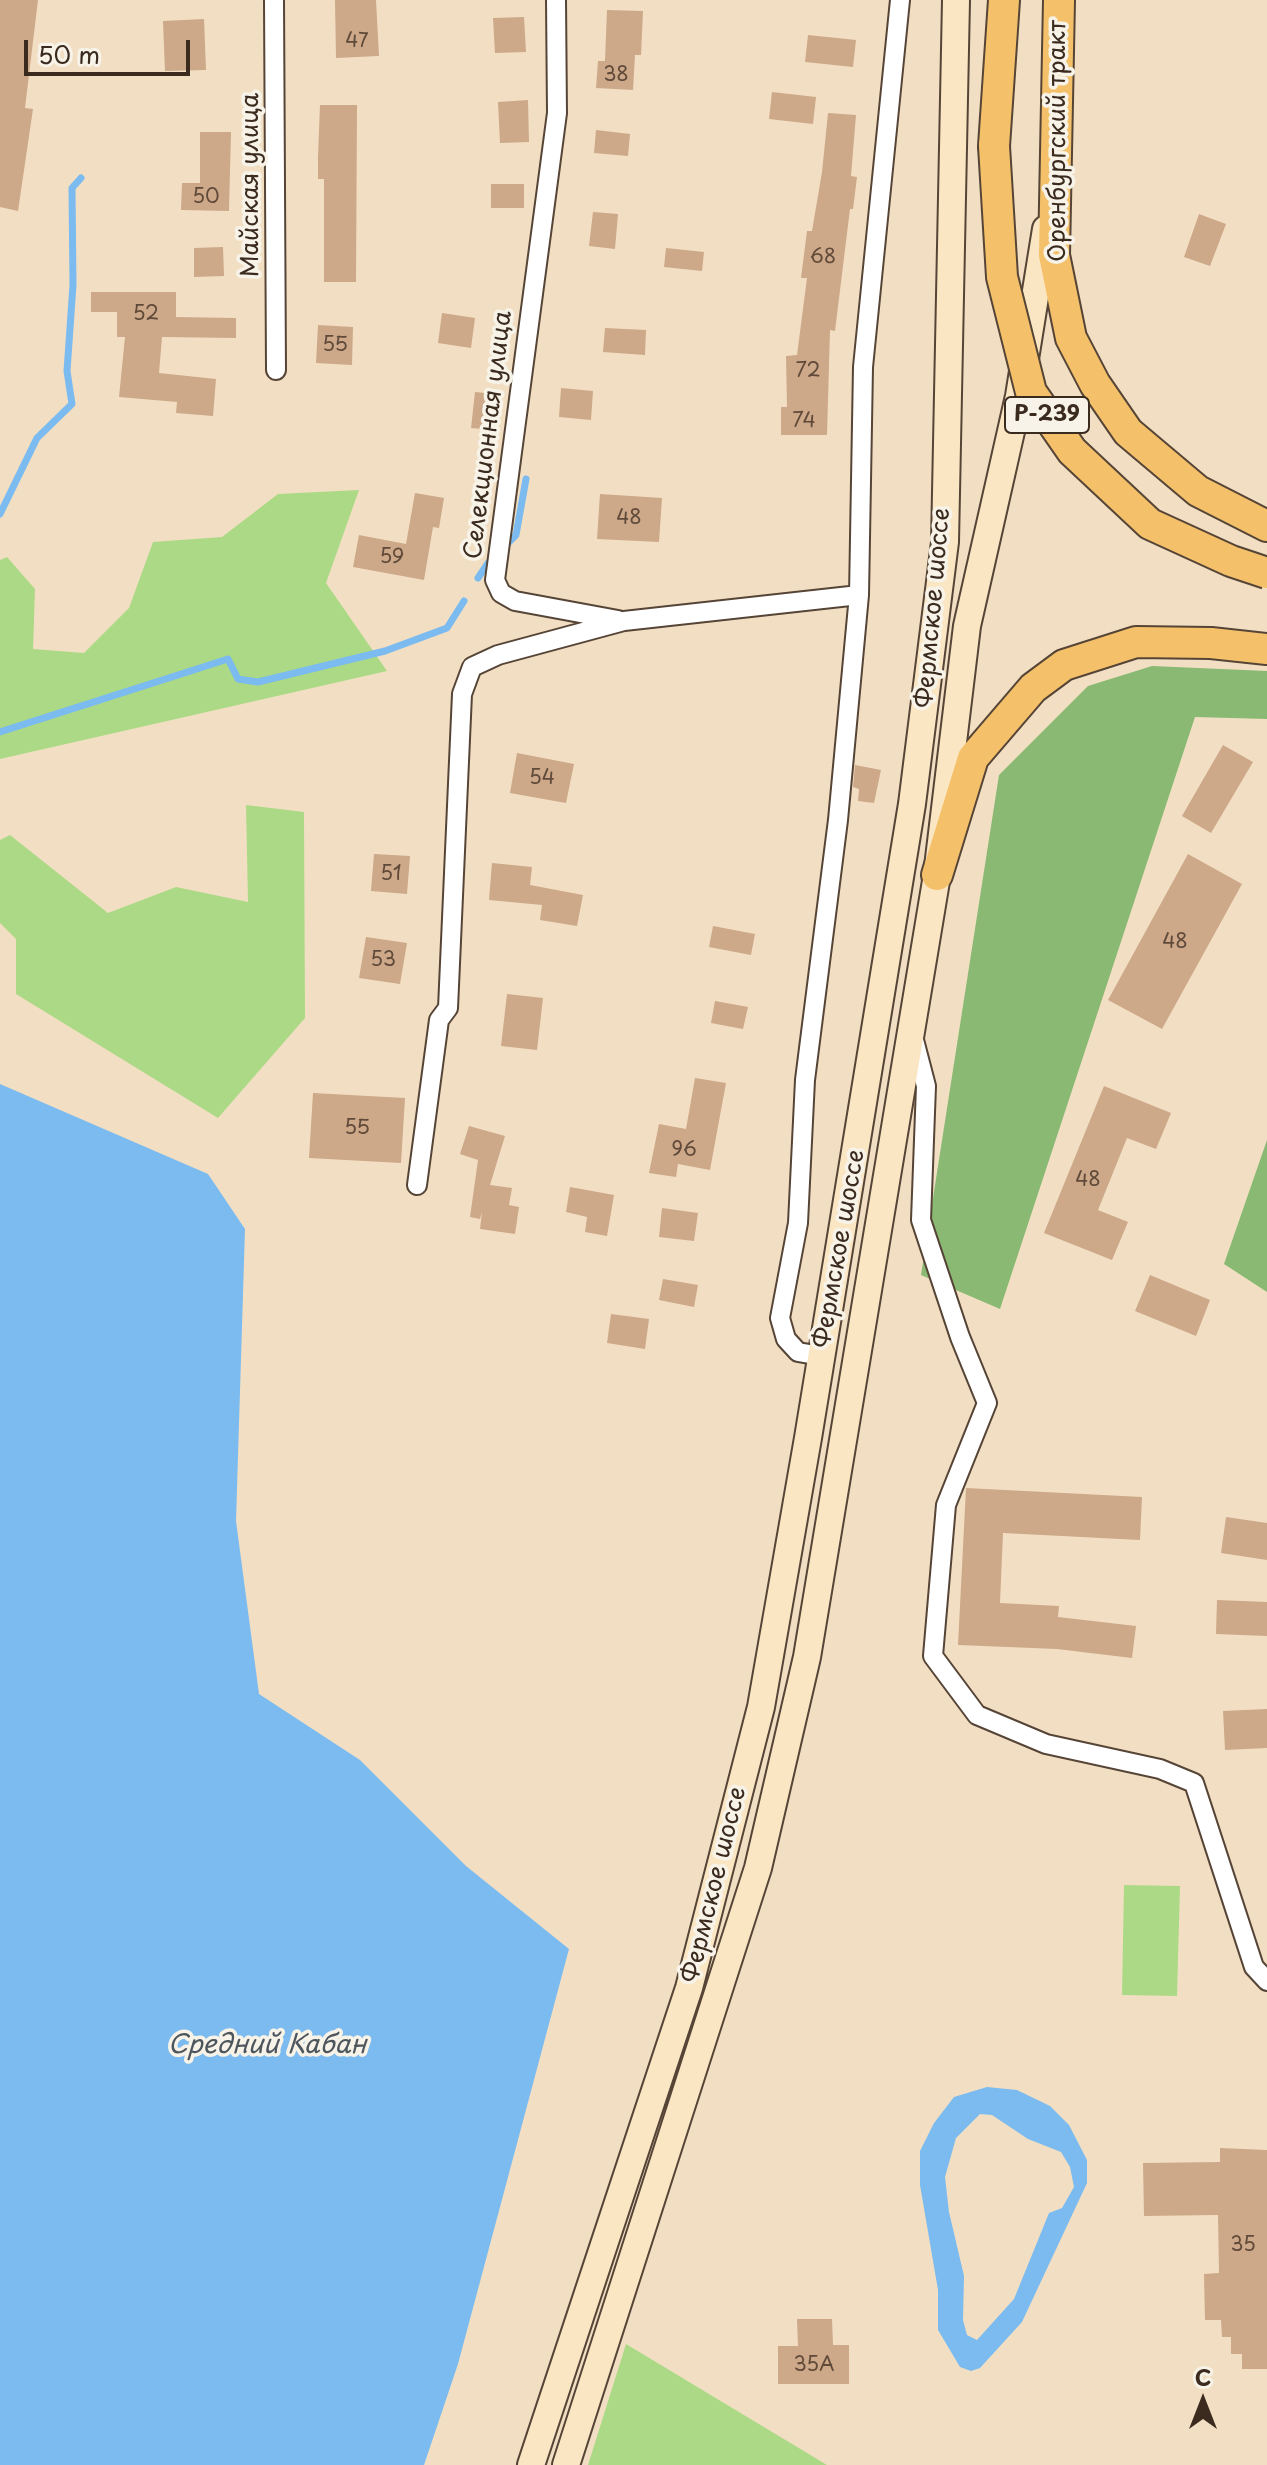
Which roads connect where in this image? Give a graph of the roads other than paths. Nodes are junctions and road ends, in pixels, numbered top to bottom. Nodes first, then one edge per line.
1 (274, 0) edge
2 (556, 0) edge
3 (900, 0) edge
4 (956, 0) edge
5 (1004, 0) edge
6 (1059, 0) edge
7 (1055, 170) junction
8 (276, 370) dead end
9 (1267, 526) edge
10 (1267, 573) edge
11 (859, 595) junction
12 (624, 621) junction
13 (1267, 649) edge
14 (937, 875) junction
15 (911, 1025) junction
16 (417, 1185) dead end
17 (821, 1356) junction
18 (1267, 1981) edge
19 (531, 2465) edge
20 (566, 2465) edge

1 - 8 street, Майская улица
2 - 12 street, Селекционная улица
3 - 11 street
4 - 17 main road, Фермское шоссе
5 - 10 main road, Р-239, bridge
6 - 7 main road, Оренбургский тракт / Р-239
7 - 9 main road, Оренбургский тракт / Р-239
7 - 14 main road, Фермское шоссе
11 - 12 street
11 - 17 street
12 - 16 street
13 - 14 main road
14 - 15 main road, Фермское шоссе
15 - 18 street
15 - 20 main road, Фермское шоссе
17 - 19 main road, Фермское шоссе

